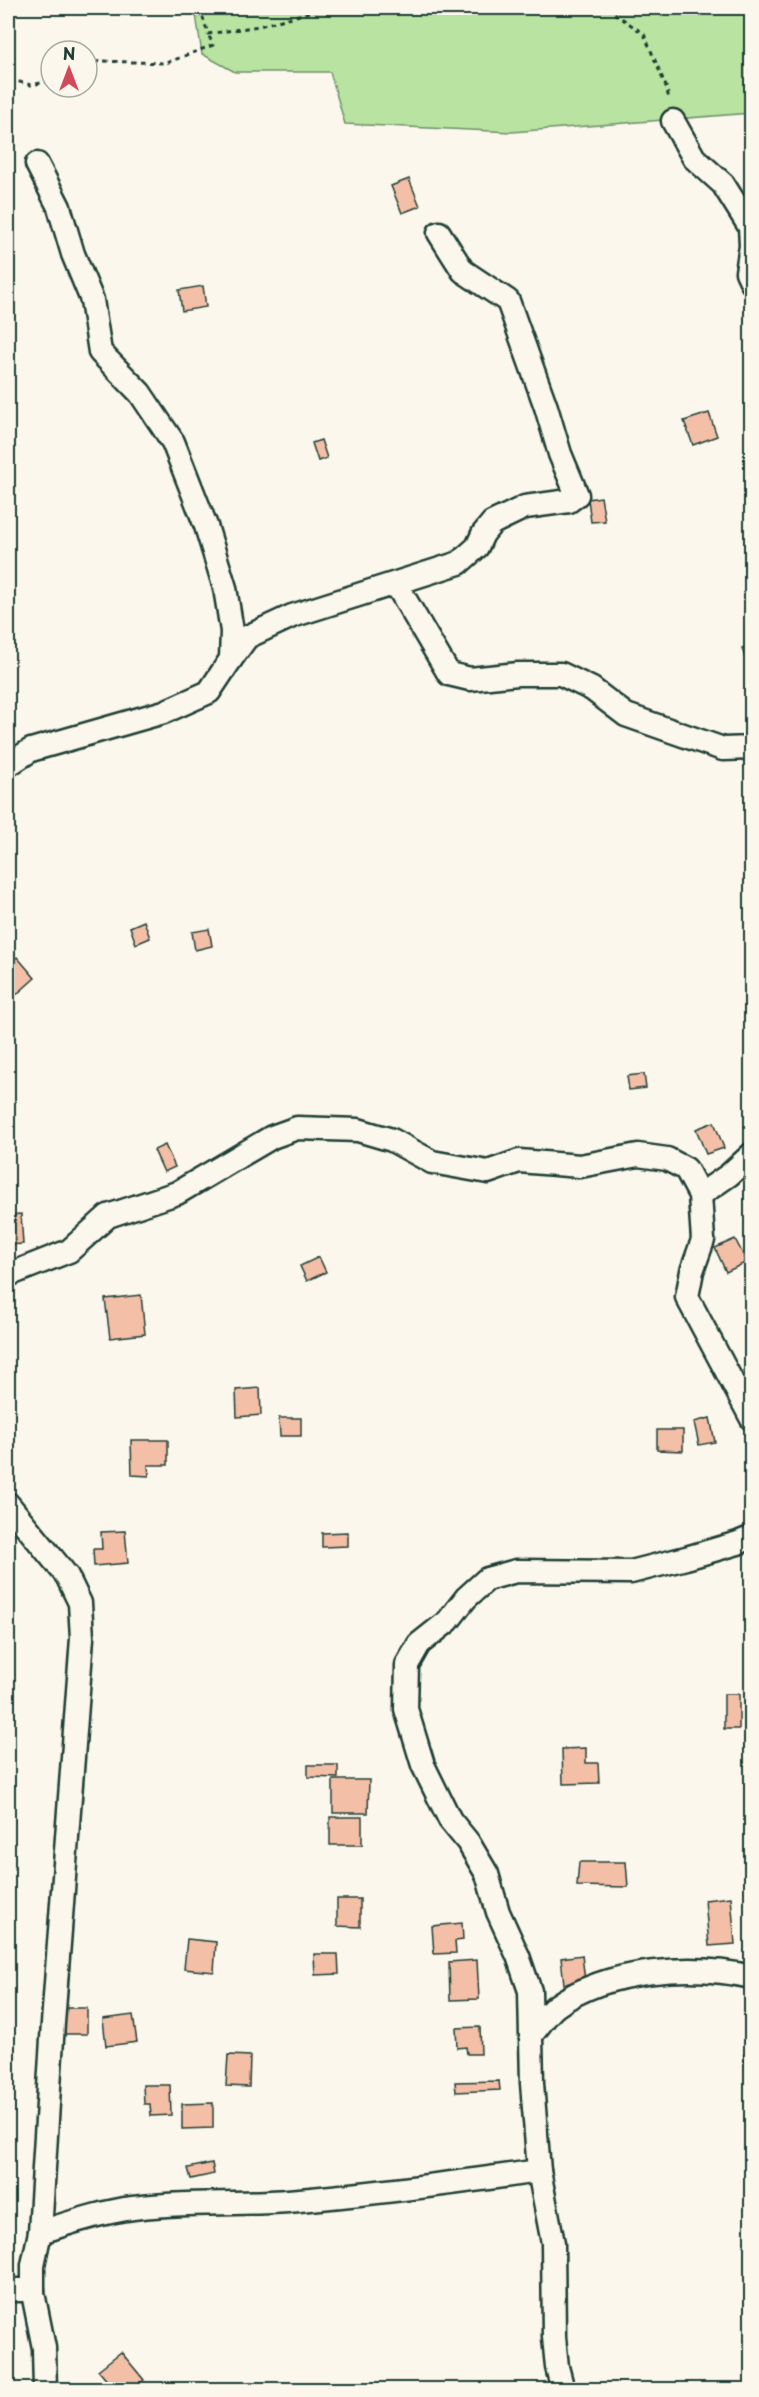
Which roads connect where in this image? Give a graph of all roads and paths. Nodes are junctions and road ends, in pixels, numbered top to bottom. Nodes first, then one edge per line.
1 (200, 8) edge
2 (325, 8) edge
3 (607, 8) edge
4 (208, 34) junction
5 (99, 61) edge
6 (8, 72) edge
7 (39, 83) edge
8 (673, 121) joint
9 (37, 164) dead end
10 (439, 234) dead end
11 (752, 283) edge
12 (396, 584) junction
13 (231, 659) junction
14 (752, 748) edge
15 (8, 765) edge
16 (752, 1154) edge
17 (700, 1195) junction
18 (8, 1275) edge
19 (752, 1419) edge
20 (8, 1504) edge
21 (15, 1526) edge
22 (752, 1537) edge
23 (752, 1977) edge
24 (532, 2034) junction
25 (538, 2171) junction
26 (40, 2232) junction
27 (8, 2290) edge
28 (33, 2290) junction
29 (45, 2390) edge
30 (563, 2390) edge

1 - 4 path
2 - 4 path
3 - 8 path
4 - 5 path
6 - 7 path
8 - 11 street
9 - 13 street
10 - 12 street
12 - 13 street
12 - 14 street
13 - 15 street
16 - 17 street
17 - 18 street
17 - 19 street
20 - 21 street
21 - 26 street
22 - 24 street
23 - 24 street
24 - 25 street
25 - 26 street
25 - 30 street
26 - 28 street
27 - 28 street
28 - 29 street

